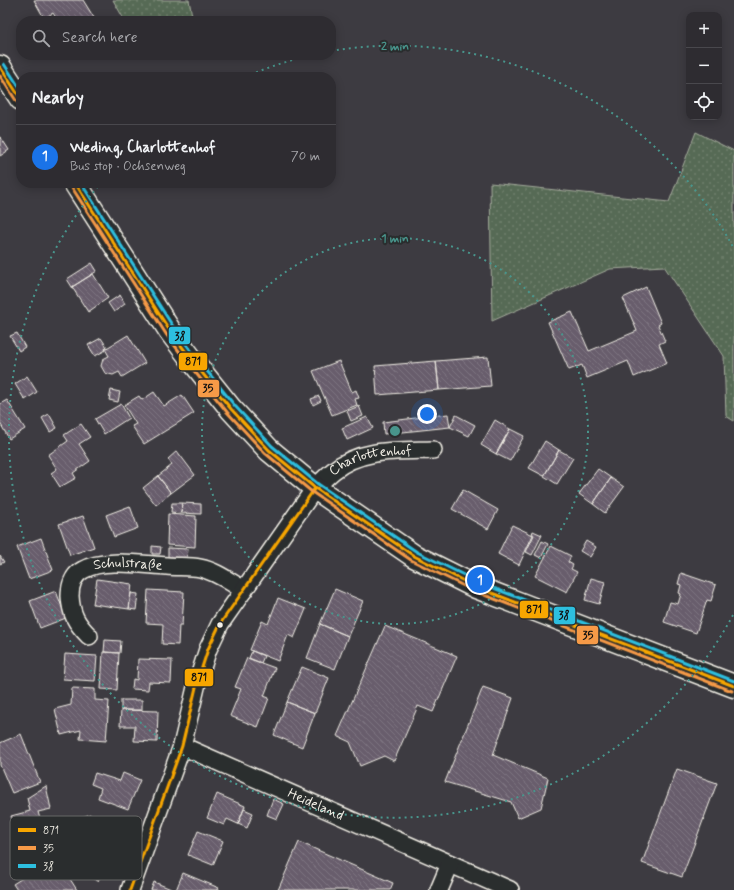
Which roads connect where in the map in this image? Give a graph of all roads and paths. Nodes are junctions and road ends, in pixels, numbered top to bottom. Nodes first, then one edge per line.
1 (0, 66) edge
2 (16, 91) edge
3 (78, 188) edge
4 (433, 450) dead end
5 (315, 488) junction
6 (244, 590) junction
7 (89, 636) dead end
8 (734, 686) edge
9 (182, 746) junction
10 (142, 857) edge
11 (450, 864) junction
12 (134, 880) edge
13 (130, 890) edge
14 (439, 890) edge
15 (510, 890) edge

1 - 2 main road
3 - 5 main road
4 - 5 street, Charlottenhof
5 - 6 street
5 - 8 main road
6 - 7 street, Schulstraße
6 - 9 street
9 - 10 street
9 - 11 street, Heideland
11 - 14 street
11 - 15 street, Heideland
12 - 13 street

